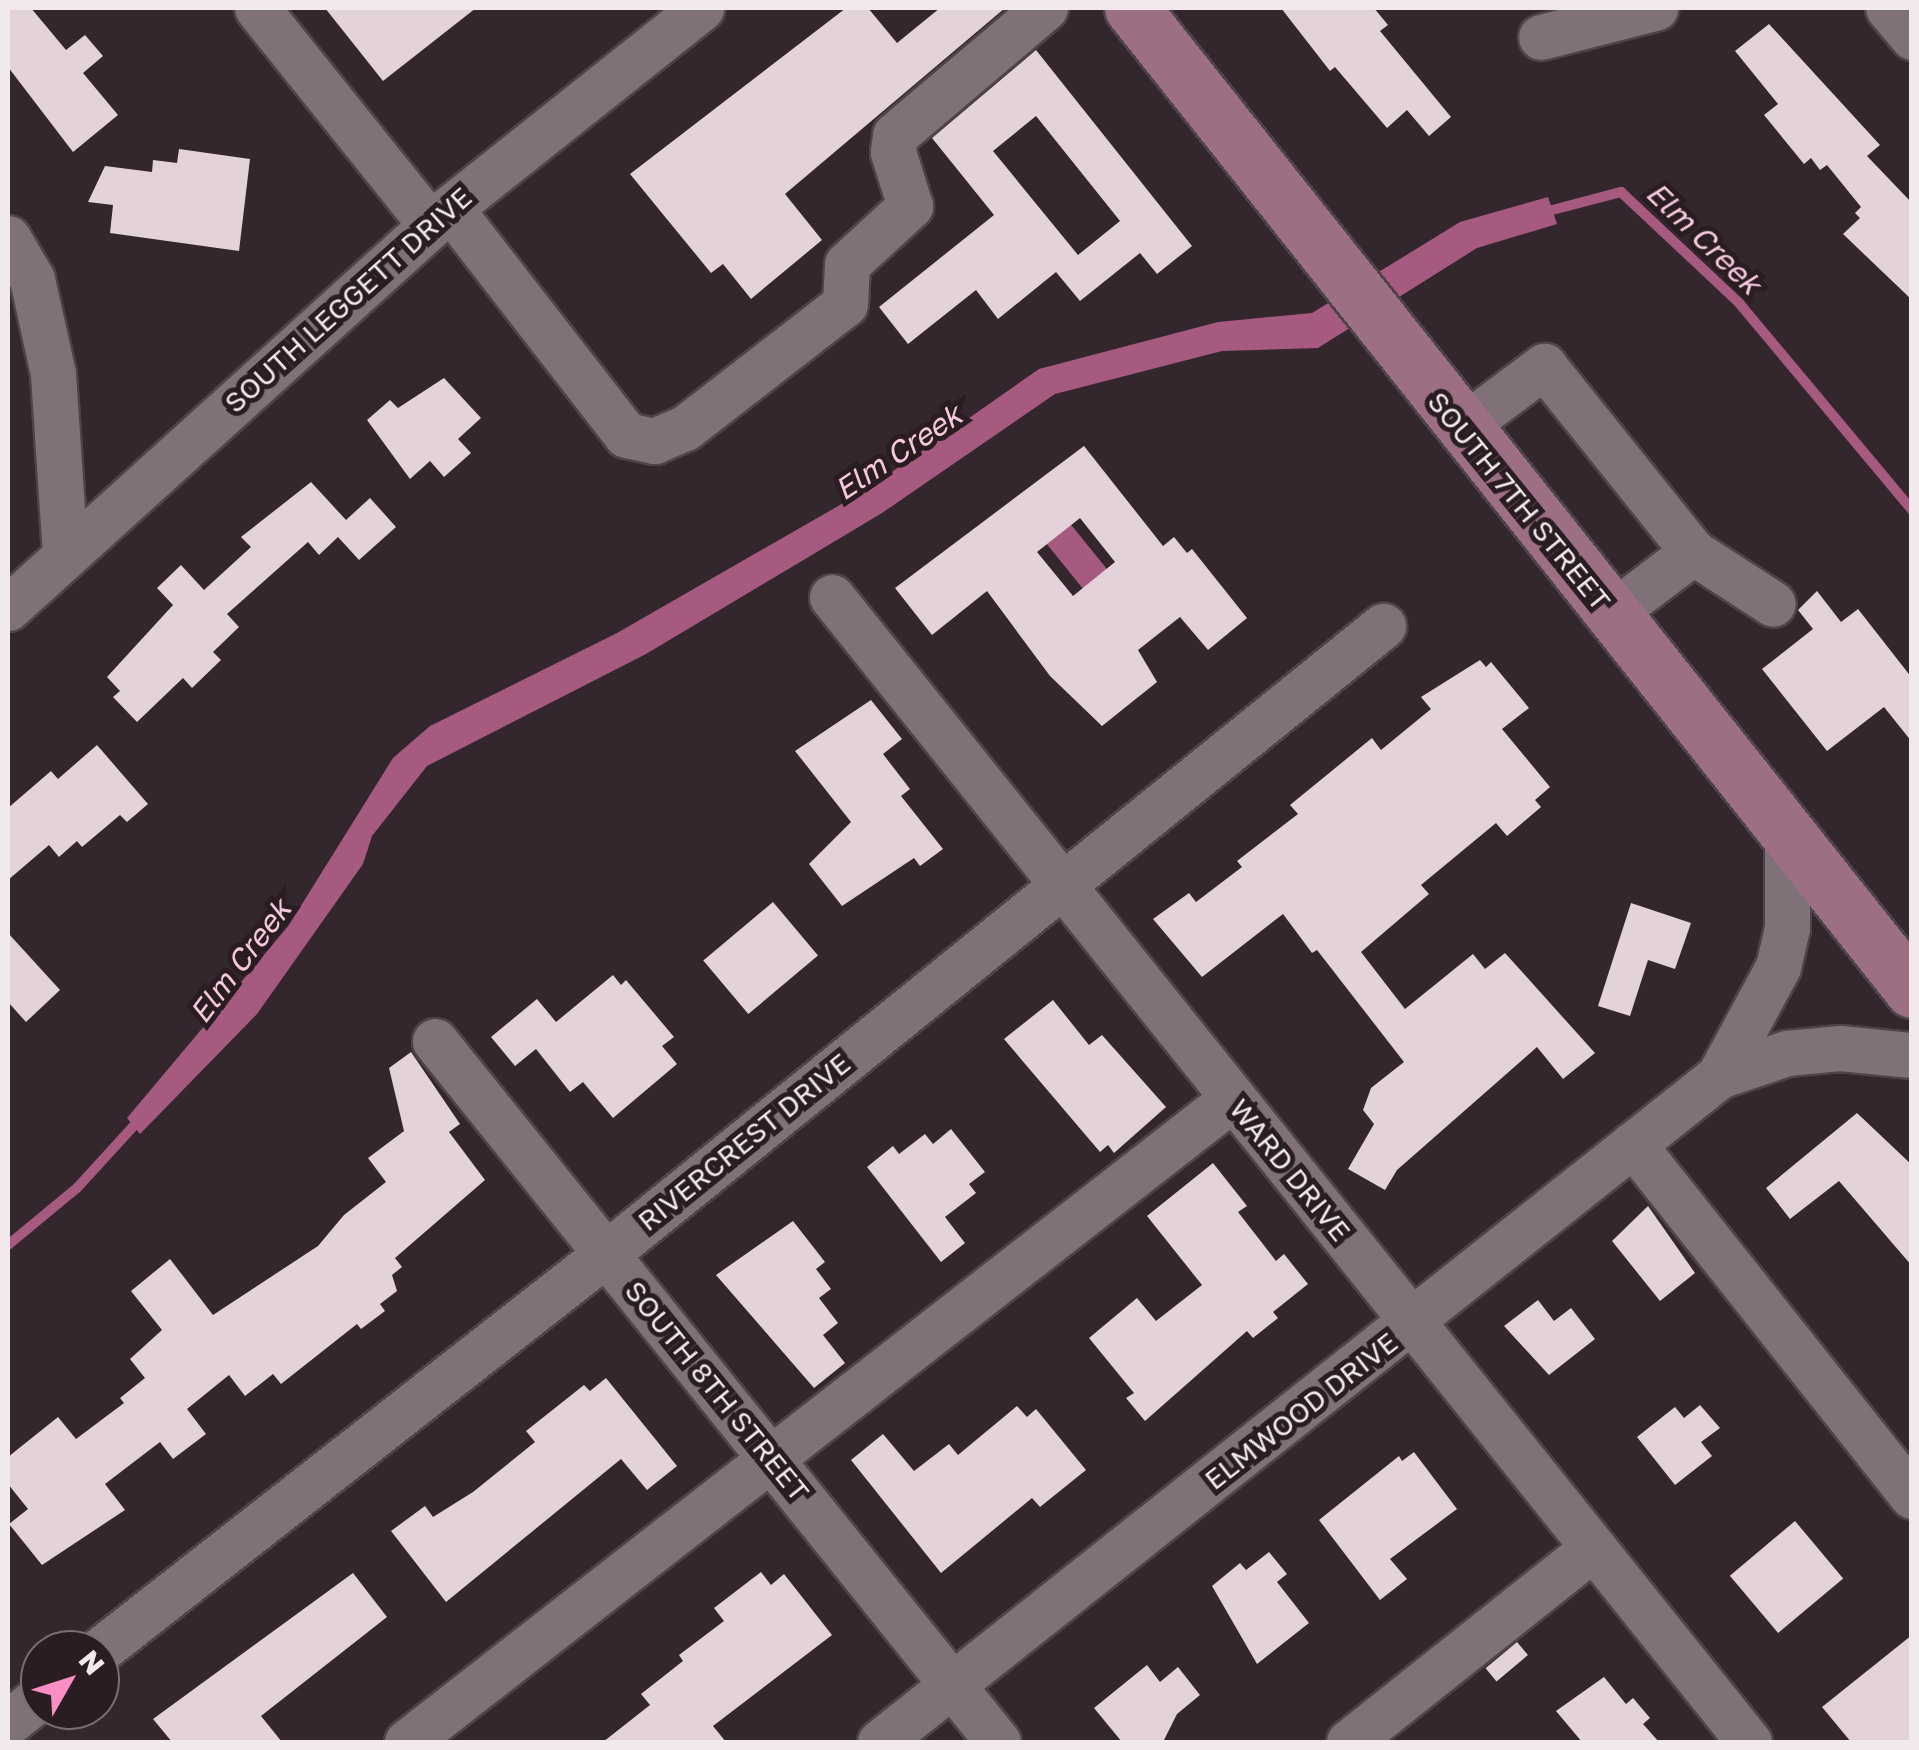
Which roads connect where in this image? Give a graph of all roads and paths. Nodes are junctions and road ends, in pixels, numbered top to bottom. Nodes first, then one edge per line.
1 (257, 8) edge
2 (701, 8) edge
3 (1045, 8) edge
4 (1132, 8) edge
5 (1655, 8) edge
6 (1888, 8) edge
7 (1541, 37) dead end
8 (1912, 38) edge
9 (440, 217) junction
10 (8, 238) edge
11 (1462, 428) junction
12 (1694, 552) junction
13 (65, 555) junction
14 (832, 596) dead end
15 (1774, 604) dead end
16 (8, 608) edge
17 (1610, 615) junction
18 (1383, 626) dead end
19 (1787, 838) junction
20 (1062, 884) junction
21 (1912, 990) edge
22 (435, 1041) dead end
23 (1912, 1056) edge
24 (1720, 1076) junction
25 (1233, 1098) junction
26 (1632, 1144) junction
27 (606, 1253) junction
28 (1412, 1322) junction
29 (771, 1459) junction
30 (1912, 1496) edge
31 (1593, 1548) junction
32 (120, 1634) edge
33 (952, 1686) junction
34 (407, 1742) edge
35 (880, 1742) edge
36 (998, 1742) edge
37 (1348, 1742) edge
38 (1749, 1742) edge

1 - 9 street
2 - 9 street, SOUTH LEGGETT DRIVE
3 - 9 street
4 - 11 main road, SOUTH 7TH STREET
5 - 7 street
6 - 8 street
9 - 13 street, SOUTH LEGGETT DRIVE
10 - 13 street
11 - 12 street
11 - 17 main road, SOUTH 7TH STREET
12 - 15 street
12 - 17 street
13 - 16 street, SOUTH LEGGETT DRIVE
14 - 20 street, WARD DRIVE
17 - 19 main road, SOUTH 7TH STREET
18 - 20 street, RIVERCREST DRIVE
19 - 21 main road, SOUTH 7TH STREET
19 - 24 street, ELMWOOD DRIVE
20 - 25 street, WARD DRIVE
20 - 27 street, RIVERCREST DRIVE
22 - 27 street, SOUTH 8TH STREET
23 - 24 street, ELMWOOD DRIVE
24 - 26 street, ELMWOOD DRIVE
25 - 28 street, WARD DRIVE
25 - 29 street
26 - 28 street, ELMWOOD DRIVE
26 - 30 street
27 - 29 street, SOUTH 8TH STREET
27 - 32 street, RIVERCREST DRIVE
28 - 31 street, WARD DRIVE
28 - 33 street, ELMWOOD DRIVE
29 - 33 street, SOUTH 8TH STREET
29 - 34 street
31 - 37 street
31 - 38 street, WARD DRIVE
33 - 35 street, ELMWOOD DRIVE
33 - 36 street, SOUTH 8TH STREET

